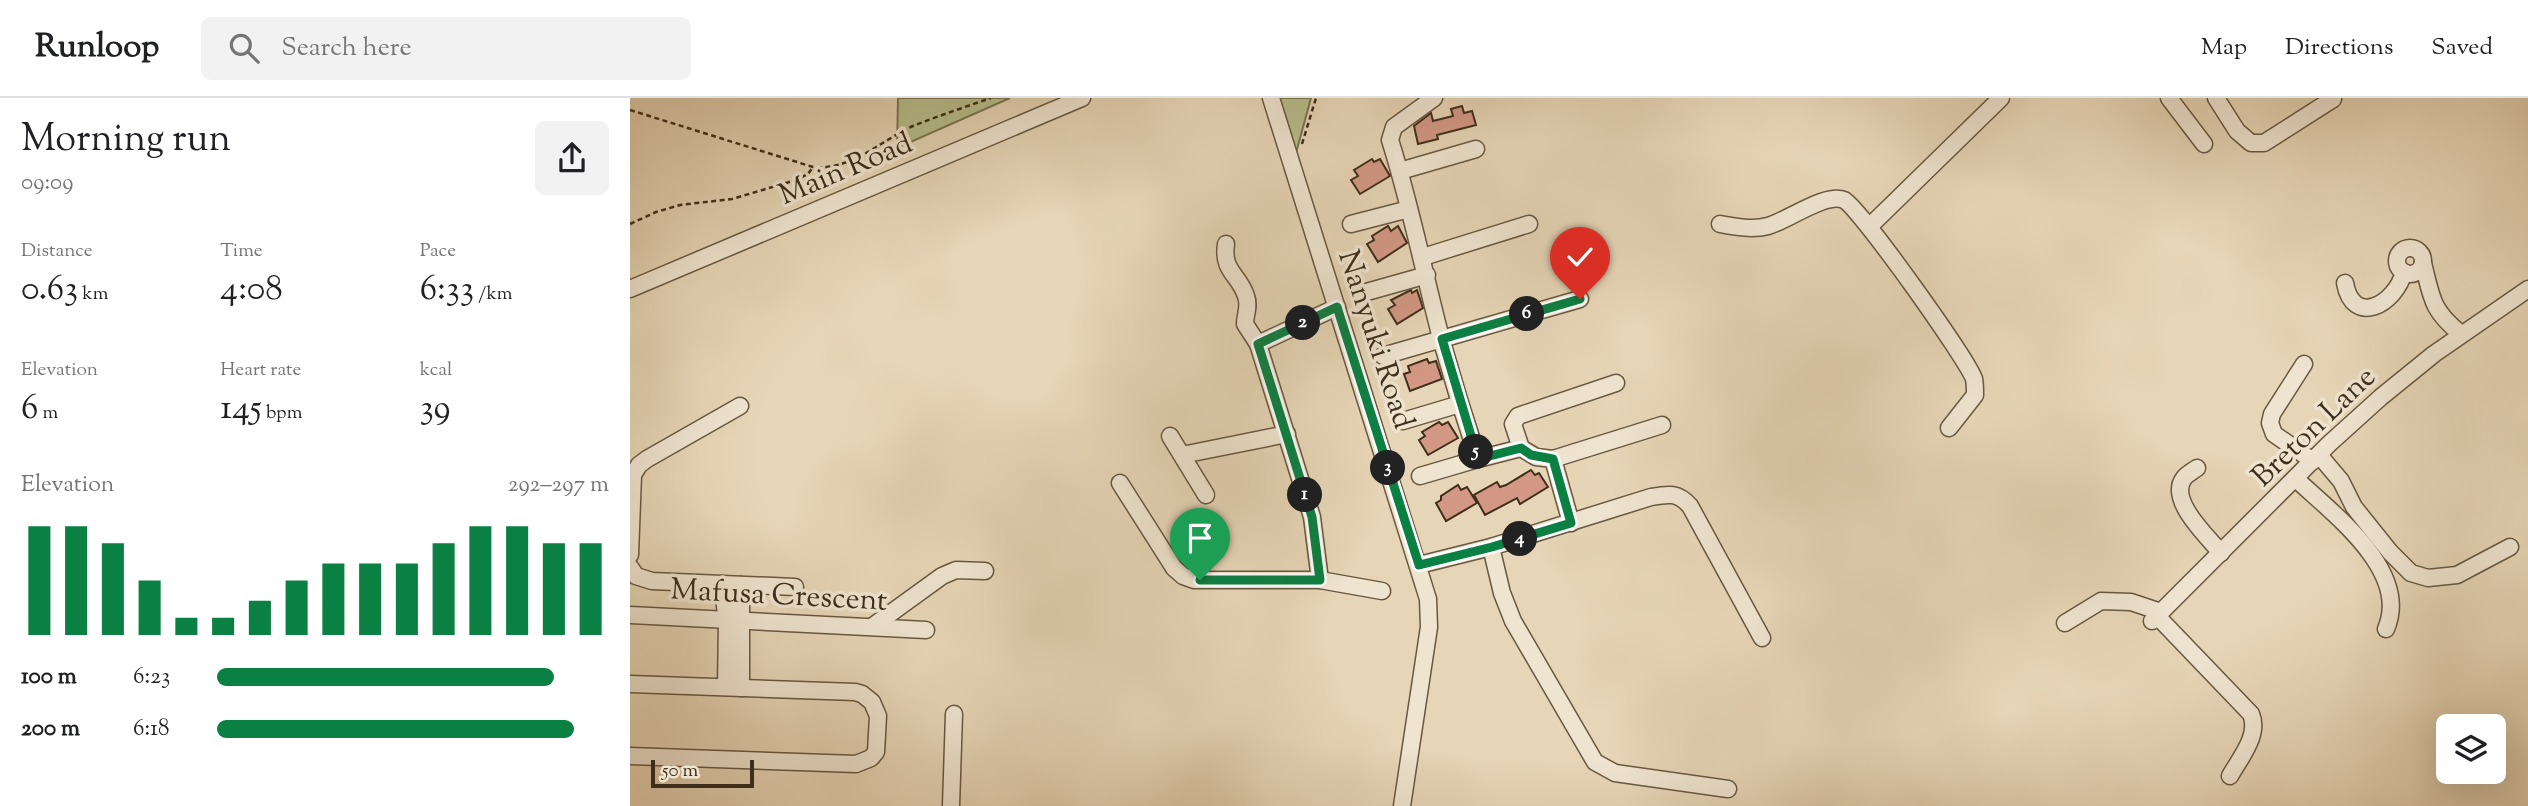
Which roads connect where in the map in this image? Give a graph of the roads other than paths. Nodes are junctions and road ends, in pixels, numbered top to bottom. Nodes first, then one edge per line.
1 (1082, 98) edge
2 (1271, 98) edge
3 (1434, 98) edge
4 (2001, 98) edge
5 (2169, 98) edge
6 (2216, 98) edge
7 (2333, 99) edge
8 (2204, 144) dead end
9 (1476, 149) dead end
10 (1400, 172) junction
11 (1409, 209) junction
12 (1351, 224) dead end
13 (1529, 224) dead end
14 (1720, 224) dead end
15 (1870, 226) junction
16 (1226, 244) dead end
17 (1423, 257) junction
18 (1427, 275) junction
19 (2345, 283) dead end
20 (630, 289) edge
21 (2528, 289) edge
22 (1363, 293) dead end
23 (1580, 299) dead end
24 (1337, 307) junction
25 (2461, 334) junction
26 (1442, 339) junction
27 (1258, 344) junction
28 (1383, 356) dead end
29 (2304, 364) dead end
30 (1616, 383) dead end
31 (1460, 404) junction
32 (740, 406) dead end
33 (1402, 421) dead end
34 (1662, 425) dead end
35 (1949, 428) dead end
36 (1287, 434) junction
37 (1170, 436) dead end
38 (1521, 448) junction
39 (1182, 455) junction
40 (2316, 458) junction
41 (1478, 459) junction
42 (1553, 459) junction
43 (2197, 468) dead end
44 (1420, 475) dead end
45 (2296, 479) junction
46 (1120, 483) dead end
47 (1206, 495) dead end
48 (1571, 523) junction
49 (1492, 547) junction
50 (2510, 547) dead end
51 (2221, 553) junction
52 (630, 555) edge
53 (1419, 565) junction
54 (630, 567) edge
55 (985, 571) dead end
56 (1320, 580) junction
57 (722, 584) junction
58 (741, 584) junction
59 (795, 587) dead end
60 (1382, 590) dead end
61 (630, 615) edge
62 (2157, 617) junction
63 (735, 621) junction
64 (2065, 623) dead end
65 (873, 626) junction
66 (2386, 629) dead end
67 (926, 630) dead end
68 (1762, 638) dead end
69 (630, 684) edge
70 (734, 688) junction
71 (954, 714) dead end
72 (630, 756) edge
73 (2230, 776) dead end
74 (1728, 789) dead end
75 (951, 806) edge
76 (1402, 806) edge

1 - 20 street, Main Road
2 - 24 street, Nanyuki Road
3 - 10 street
4 - 15 street
5 - 8 street
6 - 7 street
9 - 10 street
10 - 11 street
11 - 12 street
11 - 17 street
13 - 17 street
14 - 15 street
15 - 35 street
16 - 27 street
17 - 18 street
18 - 22 street
18 - 26 street
19 - 25 street
21 - 25 street, Breton Lane
23 - 26 street
24 - 27 street
24 - 53 street, Nanyuki Road
25 - 40 street, Breton Lane
26 - 28 street
26 - 31 street
27 - 36 street
29 - 40 street
30 - 38 street
31 - 33 street
31 - 41 street
32 - 52 street
34 - 42 street
36 - 39 street
36 - 56 street
37 - 39 street
38 - 41 street
38 - 42 street
39 - 47 street
40 - 45 street, Breton Lane
40 - 50 street
41 - 44 street
42 - 48 street
43 - 51 street
45 - 51 street, Breton Lane
45 - 66 street
46 - 56 street
48 - 49 street
48 - 68 street
49 - 53 street
49 - 74 street
51 - 62 street, Breton Lane
53 - 76 street, Nanyuki Road
54 - 57 street
55 - 65 street
56 - 60 street
57 - 58 street
57 - 63 street
58 - 59 street
58 - 63 street
61 - 63 street, Mafusa Crescent
62 - 64 street
62 - 73 street
63 - 65 street, Mafusa Crescent
63 - 70 street
65 - 67 street, Mafusa Crescent
69 - 70 street
70 - 72 street
71 - 75 street

